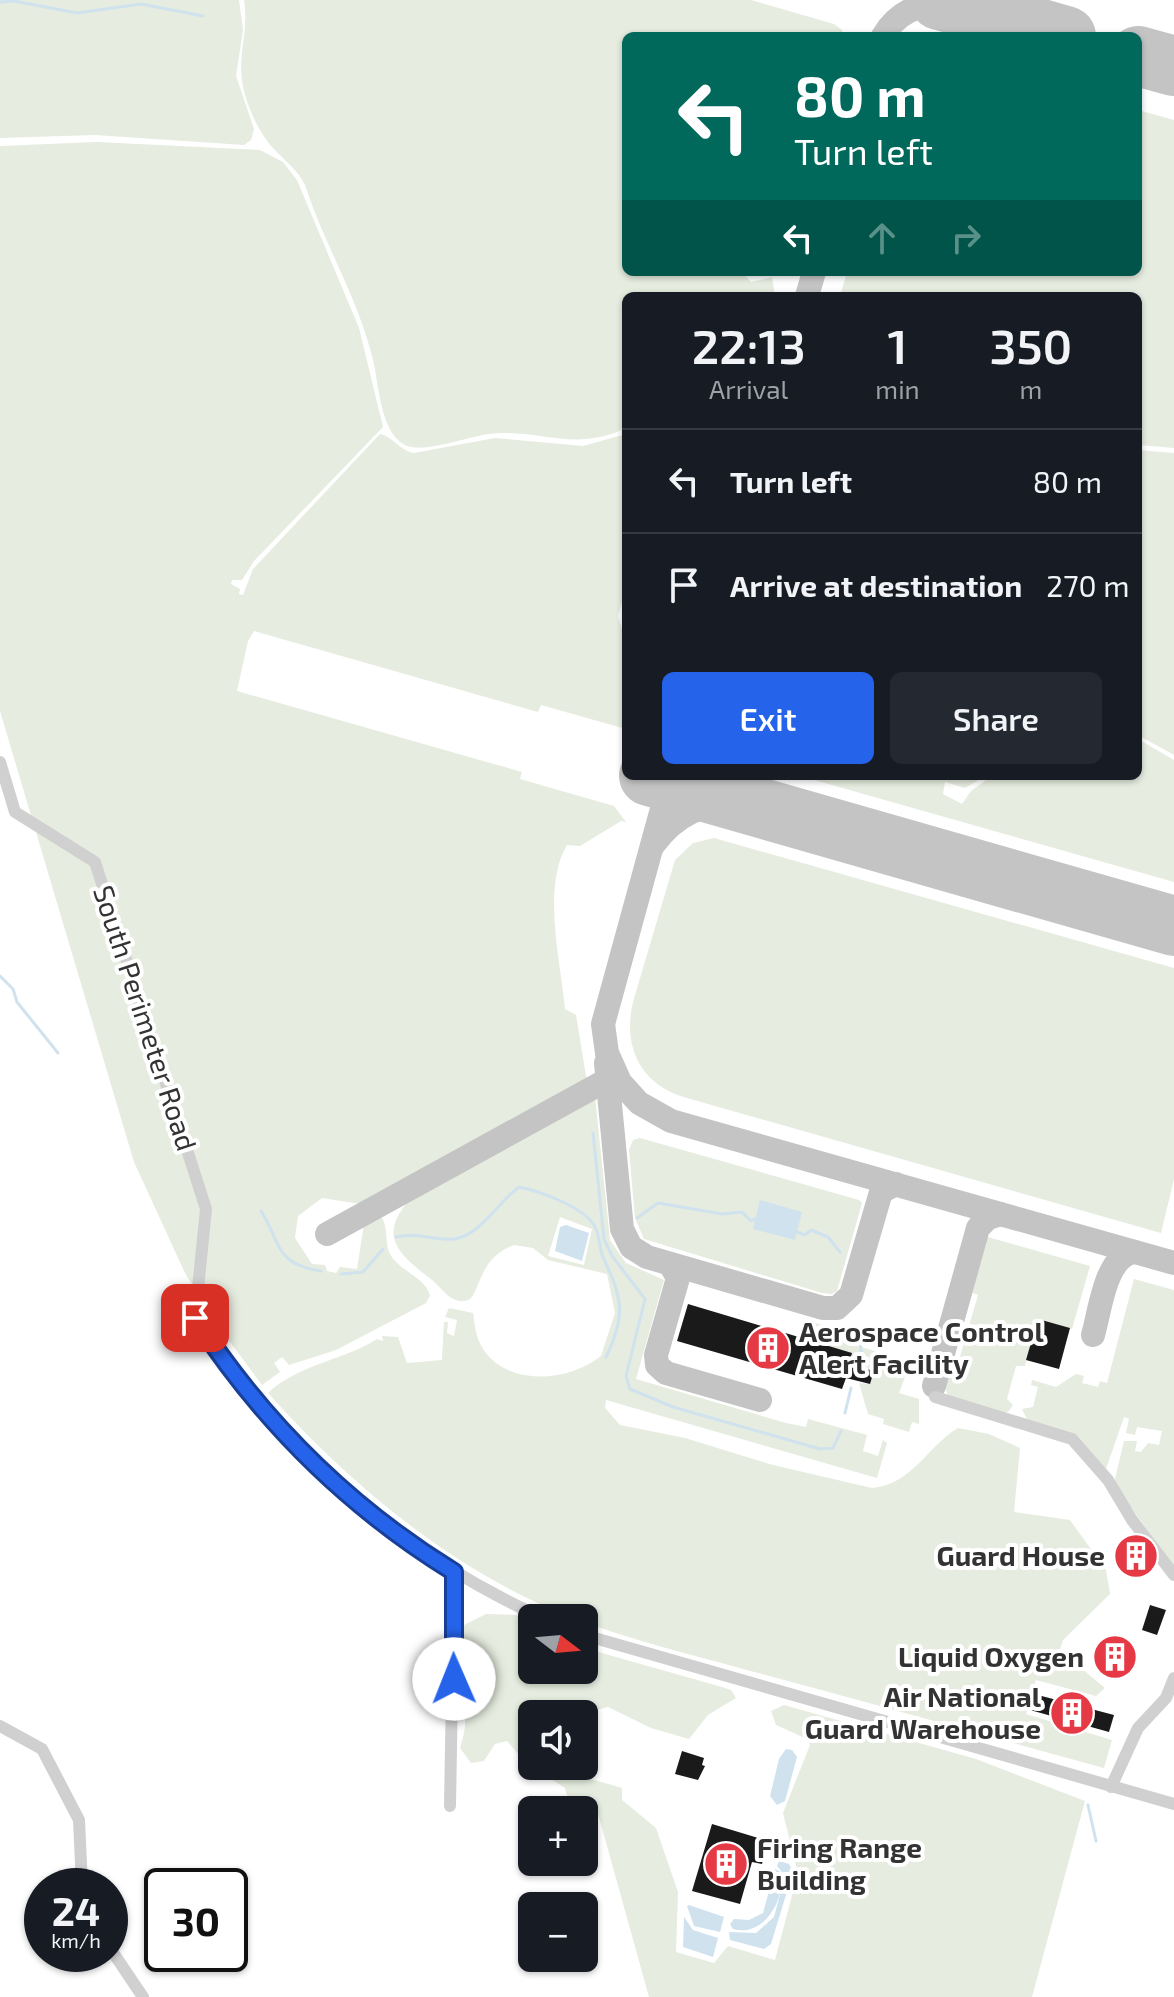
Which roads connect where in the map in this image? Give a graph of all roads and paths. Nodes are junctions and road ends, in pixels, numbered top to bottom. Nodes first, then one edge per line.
1 (0, 762) edge
2 (935, 1397) dead end
3 (454, 1572) junction
4 (1174, 1575) edge
5 (518, 1605) edge
6 (598, 1639) edge
7 (1174, 1678) edge
8 (0, 1726) edge
9 (1111, 1787) junction
10 (1174, 1804) edge
11 (450, 1806) dead end
12 (81, 1868) edge
13 (126, 1972) edge
14 (143, 1997) edge

1 - 3 street, South Perimeter Road
2 - 4 street
3 - 5 street
3 - 11 street
6 - 9 street
7 - 9 street
8 - 12 street
9 - 10 street
13 - 14 street

